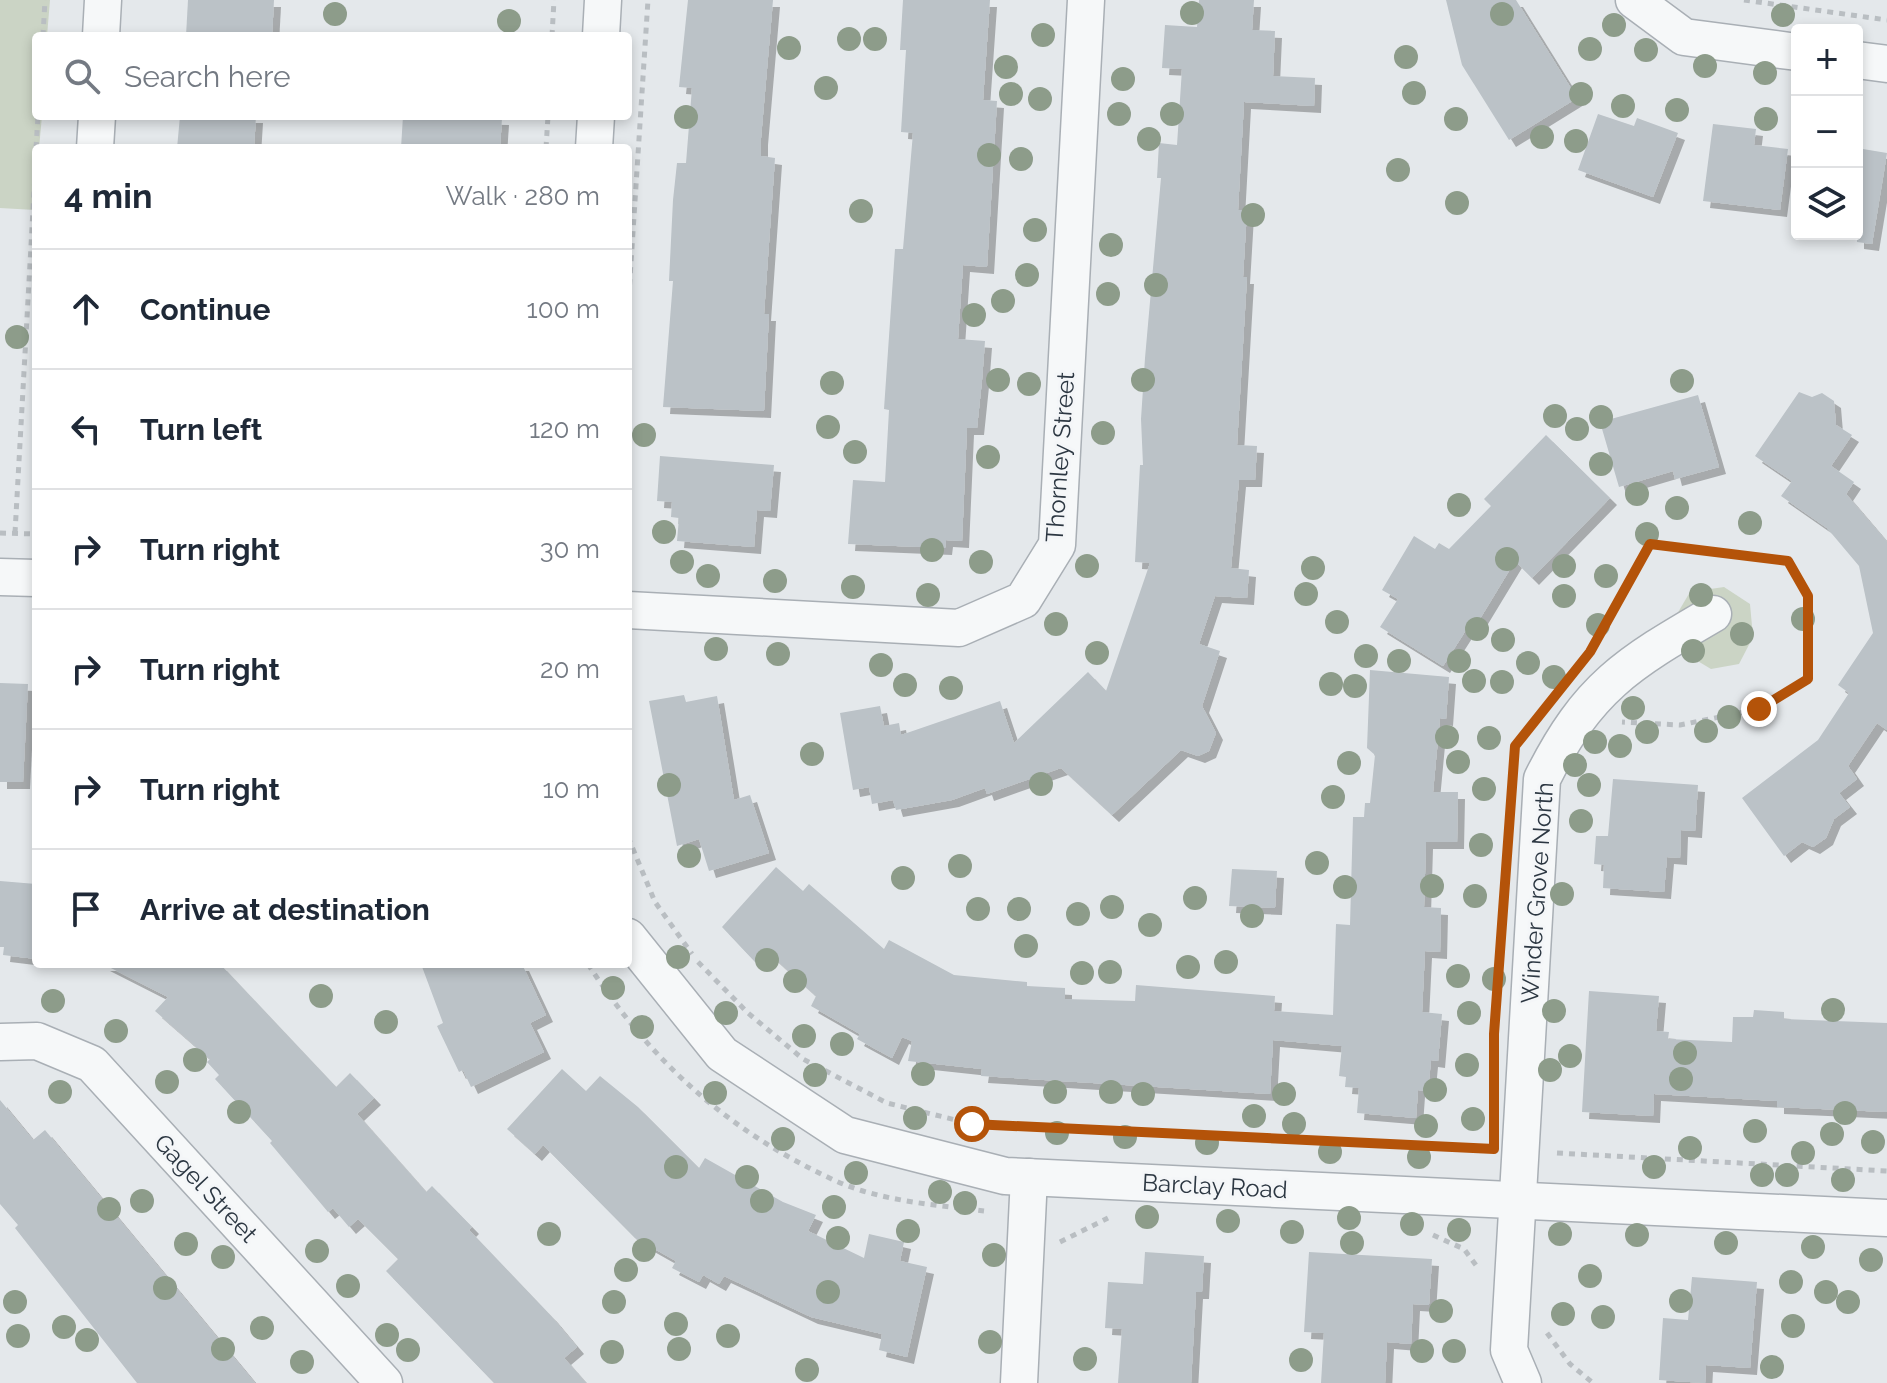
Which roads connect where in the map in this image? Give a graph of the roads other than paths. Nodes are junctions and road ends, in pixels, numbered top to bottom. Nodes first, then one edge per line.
1 (103, 0) edge
2 (603, 0) edge
3 (1086, 0) edge
4 (1634, 0) edge
5 (101, 32) edge
6 (601, 32) edge
7 (1791, 51) edge
8 (1863, 61) edge
9 (1887, 64) edge
10 (97, 120) edge
11 (596, 120) edge
12 (95, 144) edge
13 (594, 144) edge
14 (0, 577) edge
15 (32, 578) edge
16 (632, 610) edge
17 (1713, 614) dead end
18 (632, 942) edge
19 (0, 1042) edge
20 (1029, 1177) junction
21 (1516, 1201) junction
22 (1887, 1218) edge
23 (384, 1383) edge
24 (1019, 1383) edge
25 (1523, 1383) edge

1 - 5 street
2 - 6 street
3 - 16 street, Thornley Street
4 - 7 street
8 - 9 street
10 - 12 street
11 - 13 street
14 - 15 street
17 - 21 street, Winder Grove North
18 - 20 street, Barclay Road
19 - 23 street, Gagel Street
20 - 21 street, Barclay Road
20 - 24 street
21 - 22 street, Barclay Road
21 - 25 street, Winder Grove North

